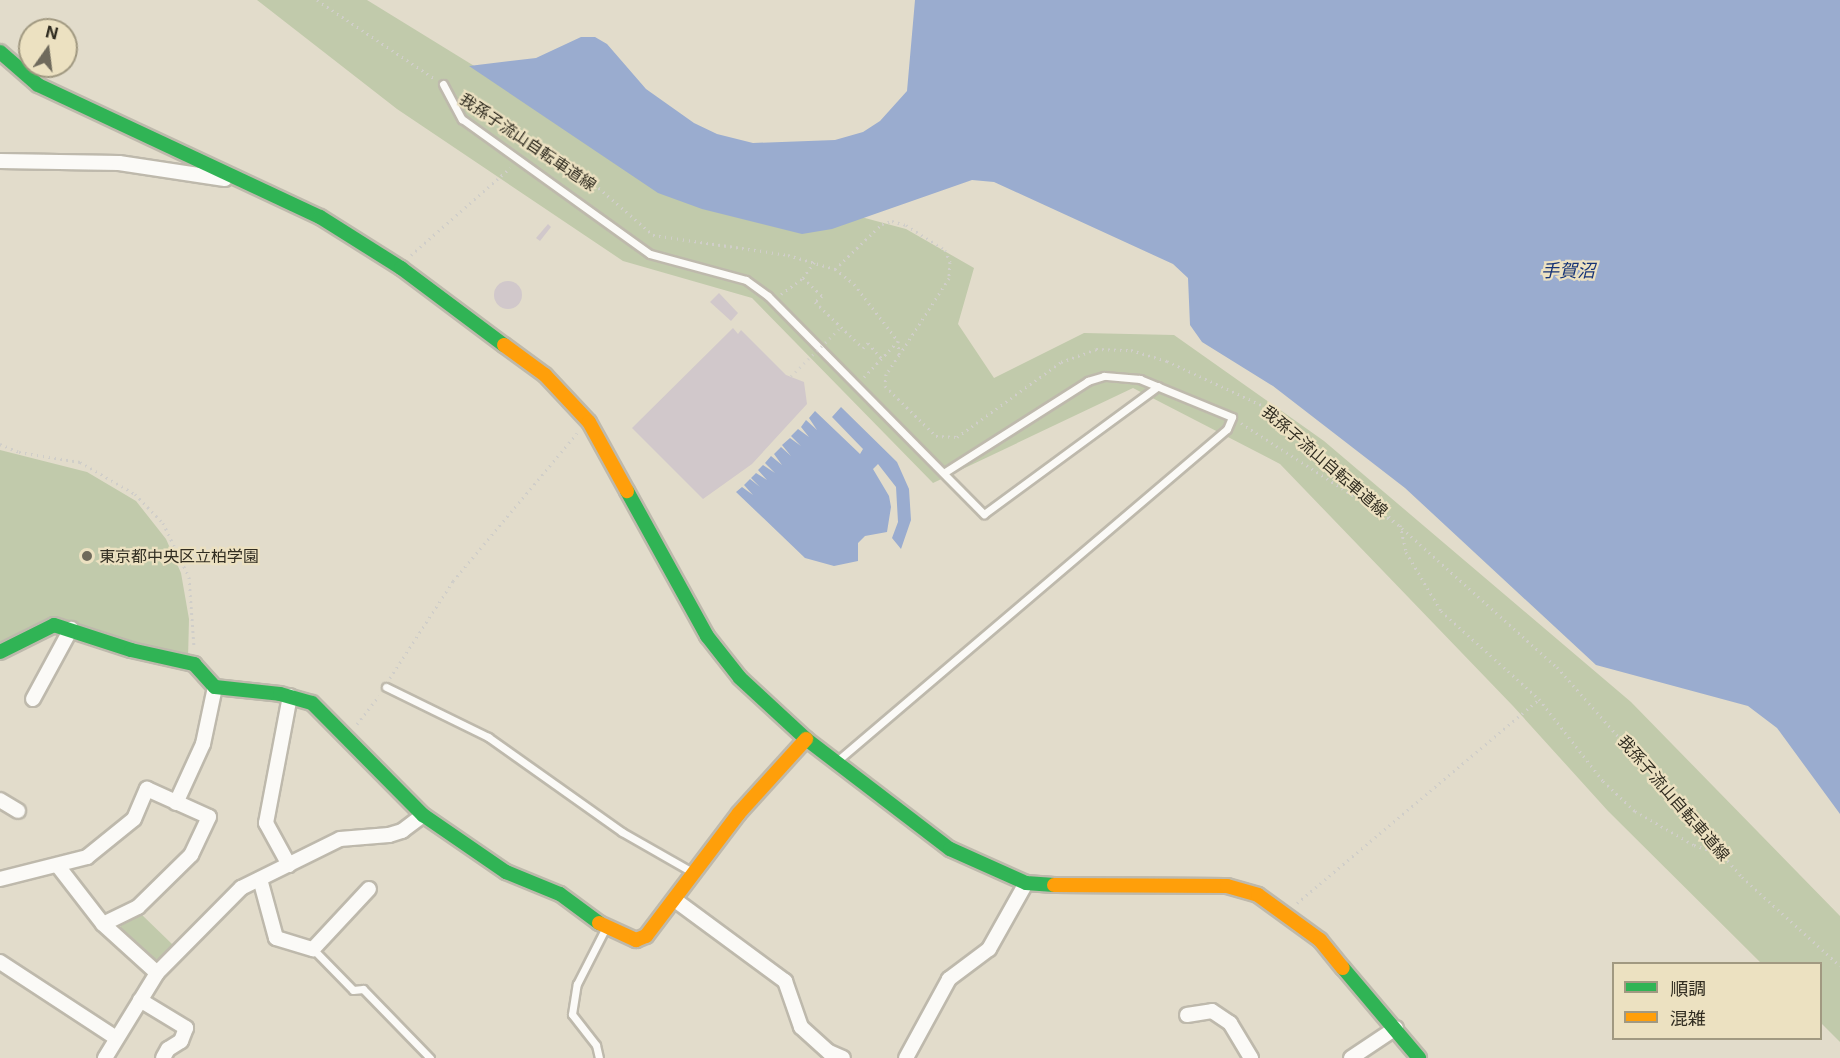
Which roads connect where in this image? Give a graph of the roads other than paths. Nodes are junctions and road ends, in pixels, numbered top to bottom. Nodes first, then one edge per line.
1 (0, 52) edge
2 (443, 84) road end
3 (0, 161) edge
4 (265, 189) junction
5 (1158, 386) junction
6 (945, 472) junction
7 (71, 629) junction
8 (0, 651) edge
9 (215, 687) junction
10 (386, 687) road end
11 (290, 696) junction
12 (33, 699) dead end
13 (806, 739) junction
14 (837, 760) junction
15 (0, 800) edge
16 (176, 803) junction
17 (18, 811) dead end
18 (423, 815) junction
19 (289, 865) junction
20 (58, 867) junction
21 (694, 873) junction
22 (0, 879) edge
23 (260, 879) junction
24 (1026, 883) junction
25 (369, 889) dead end
26 (675, 900) junction
27 (103, 924) junction
28 (605, 928) junction
29 (313, 949) junction
30 (0, 962) edge
31 (157, 973) junction
32 (140, 1000) junction
33 (1186, 1015) dead end
34 (1396, 1028) junction
35 (116, 1038) junction
36 (105, 1058) edge
37 (163, 1058) edge
38 (430, 1058) edge
39 (599, 1058) edge
40 (843, 1058) edge
41 (906, 1058) edge
42 (1251, 1058) edge
43 (1352, 1058) edge
44 (1419, 1058) edge

1 - 4 street
2 - 6 lane
3 - 4 street
4 - 13 street
5 - 6 lane
5 - 6 lane
5 - 14 lane
7 - 8 street
7 - 9 street
7 - 12 street
9 - 11 street
9 - 16 street
10 - 21 lane
11 - 18 street
11 - 19 street
13 - 14 street
13 - 21 street
14 - 24 street
15 - 17 street
16 - 20 street
16 - 27 street
18 - 19 street
18 - 28 street
19 - 23 street
20 - 22 street
20 - 27 street
21 - 26 street
23 - 29 street
23 - 31 street
24 - 34 street
24 - 41 street
25 - 29 street
26 - 28 street
26 - 40 street
27 - 31 street
28 - 39 lane
29 - 38 lane
30 - 35 street
31 - 32 street
32 - 35 street
32 - 37 street
33 - 42 street
34 - 43 street
34 - 44 street
35 - 36 street

